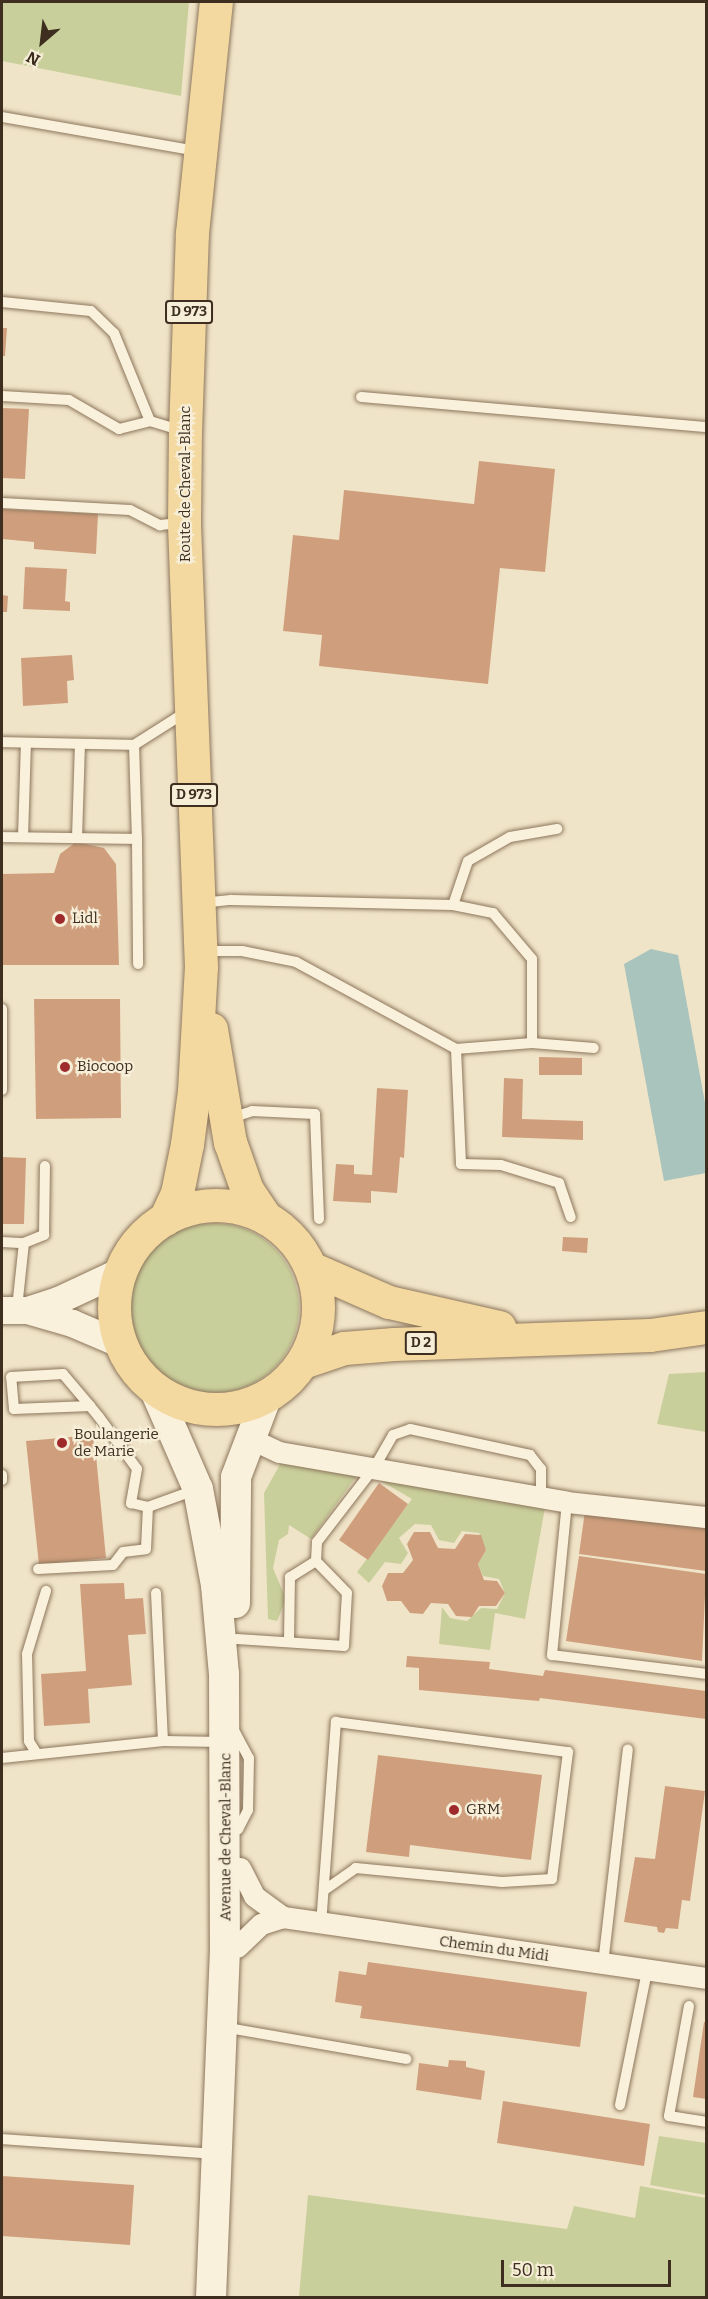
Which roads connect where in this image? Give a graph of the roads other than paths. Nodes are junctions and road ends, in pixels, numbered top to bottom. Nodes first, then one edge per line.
1 (216, 2) edge
2 (2, 117) edge
3 (200, 152) junction
4 (2, 302) edge
5 (2, 396) edge
6 (361, 397) dead end
7 (150, 421) junction
8 (706, 427) edge
9 (185, 432) junction
10 (2, 503) edge
11 (184, 523) junction
12 (191, 708) junction
13 (2, 742) edge
14 (26, 743) junction
15 (80, 744) junction
16 (134, 745) junction
17 (557, 829) dead end
18 (2, 837) edge
19 (23, 837) junction
20 (77, 838) junction
21 (137, 839) junction
22 (198, 904) junction
23 (453, 905) junction
24 (200, 959) junction
25 (138, 964) dead end
26 (2, 1009) edge
27 (532, 1043) junction
28 (594, 1048) dead end
29 (456, 1049) junction
30 (2, 1090) edge
31 (227, 1119) junction
32 (45, 1166) dead end
33 (266, 1218) junction
34 (571, 1218) dead end
35 (165, 1219) junction
36 (319, 1219) dead end
37 (2, 1242) edge
38 (24, 1244) junction
39 (311, 1268) junction
40 (120, 1271) junction
41 (15, 1310) edge
42 (706, 1327) edge
43 (542, 1335) junction
44 (121, 1344) junction
45 (303, 1362) junction
46 (154, 1388) junction
47 (267, 1396) junction
48 (90, 1406) junction
49 (249, 1438) junction
50 (374, 1468) junction
51 (2, 1475) edge
52 (2, 1480) edge
53 (198, 1489) junction
54 (542, 1497) junction
55 (567, 1502) junction
56 (148, 1507) junction
57 (706, 1517) edge
58 (316, 1561) junction
59 (38, 1569) dead end
60 (46, 1591) dead end
61 (156, 1593) dead end
62 (237, 1639) junction
63 (289, 1642) junction
64 (706, 1674) edge
65 (231, 1737) junction
66 (163, 1741) junction
67 (627, 1749) dead end
68 (37, 1754) junction
69 (2, 1758) edge
70 (240, 1868) junction
71 (326, 1890) junction
72 (283, 1917) junction
73 (321, 1925) junction
74 (237, 1947) junction
75 (603, 1965) junction
76 (647, 1971) junction
77 (706, 1978) edge
78 (689, 2006) dead end
79 (234, 2029) junction
80 (406, 2059) dead end
81 (620, 2105) dead end
82 (706, 2122) edge
83 (2, 2139) edge
84 (217, 2154) junction
85 (211, 2298) edge
86 (223, 2298) edge

1 - 3 main road, Route de Cheval-Blanc / D 973
2 - 3 lane
3 - 9 main road, Route de Cheval-Blanc / D 973
4 - 7 lane
5 - 7 lane
6 - 8 lane
7 - 9 lane
9 - 11 main road, Route de Cheval-Blanc / D 973
10 - 11 lane
11 - 12 main road, Route de Cheval-Blanc / D 973
12 - 16 lane
12 - 22 main road, Route de Cheval-Blanc / D 973
13 - 14 lane
14 - 15 lane
14 - 19 lane
15 - 16 lane
15 - 20 lane
16 - 21 lane
17 - 23 lane
18 - 19 lane
19 - 20 lane
20 - 21 lane
21 - 25 lane
22 - 23 lane
22 - 24 main road, Route de Cheval-Blanc / D 973
23 - 27 lane
24 - 29 lane
24 - 31 main road, D 973
24 - 35 main road, D 973
26 - 30 lane
27 - 28 lane
27 - 29 lane
29 - 34 lane
31 - 33 main road, D 973
31 - 36 lane
32 - 38 lane
33 - 35 main road
33 - 39 main road
35 - 40 main road
37 - 38 lane
38 - 41 lane
39 - 43 main road, D 2
39 - 45 main road
40 - 41 street
40 - 44 main road
41 - 44 street
42 - 43 main road, D 2
43 - 45 main road, D 2
44 - 46 main road
45 - 47 main road
46 - 47 main road
46 - 53 main road, Avenue de Cheval-Blanc
47 - 49 main road, Avenue de Cheval-Blanc
48 - 48 lane
48 - 56 lane
49 - 50 street
49 - 62 main road, Avenue de Cheval-Blanc
50 - 54 street
50 - 54 lane
50 - 58 lane
51 - 52 lane
53 - 56 lane
53 - 65 main road, Avenue de Cheval-Blanc
54 - 55 street
55 - 57 street
55 - 64 lane
56 - 59 lane
58 - 63 lane
58 - 63 lane
60 - 68 lane
61 - 66 lane
62 - 63 lane
62 - 65 main road, Avenue de Cheval-Blanc
65 - 66 lane
65 - 70 main road, Avenue de Cheval-Blanc
65 - 84 main road, Avenue de Cheval-Blanc
66 - 68 lane
67 - 75 lane
68 - 69 lane
70 - 72 street, Chemin du Midi
70 - 74 main road, Avenue de Cheval-Blanc
71 - 71 lane
71 - 73 lane
72 - 73 street, Chemin du Midi
72 - 74 street
73 - 75 street, Chemin du Midi
74 - 79 main road, Avenue de Cheval-Blanc
75 - 76 street, Chemin du Midi
76 - 77 street, Chemin du Midi
76 - 81 lane
78 - 82 lane
79 - 80 lane
79 - 86 main road, Avenue de Cheval-Blanc
83 - 84 lane
84 - 85 main road, Avenue de Cheval-Blanc

